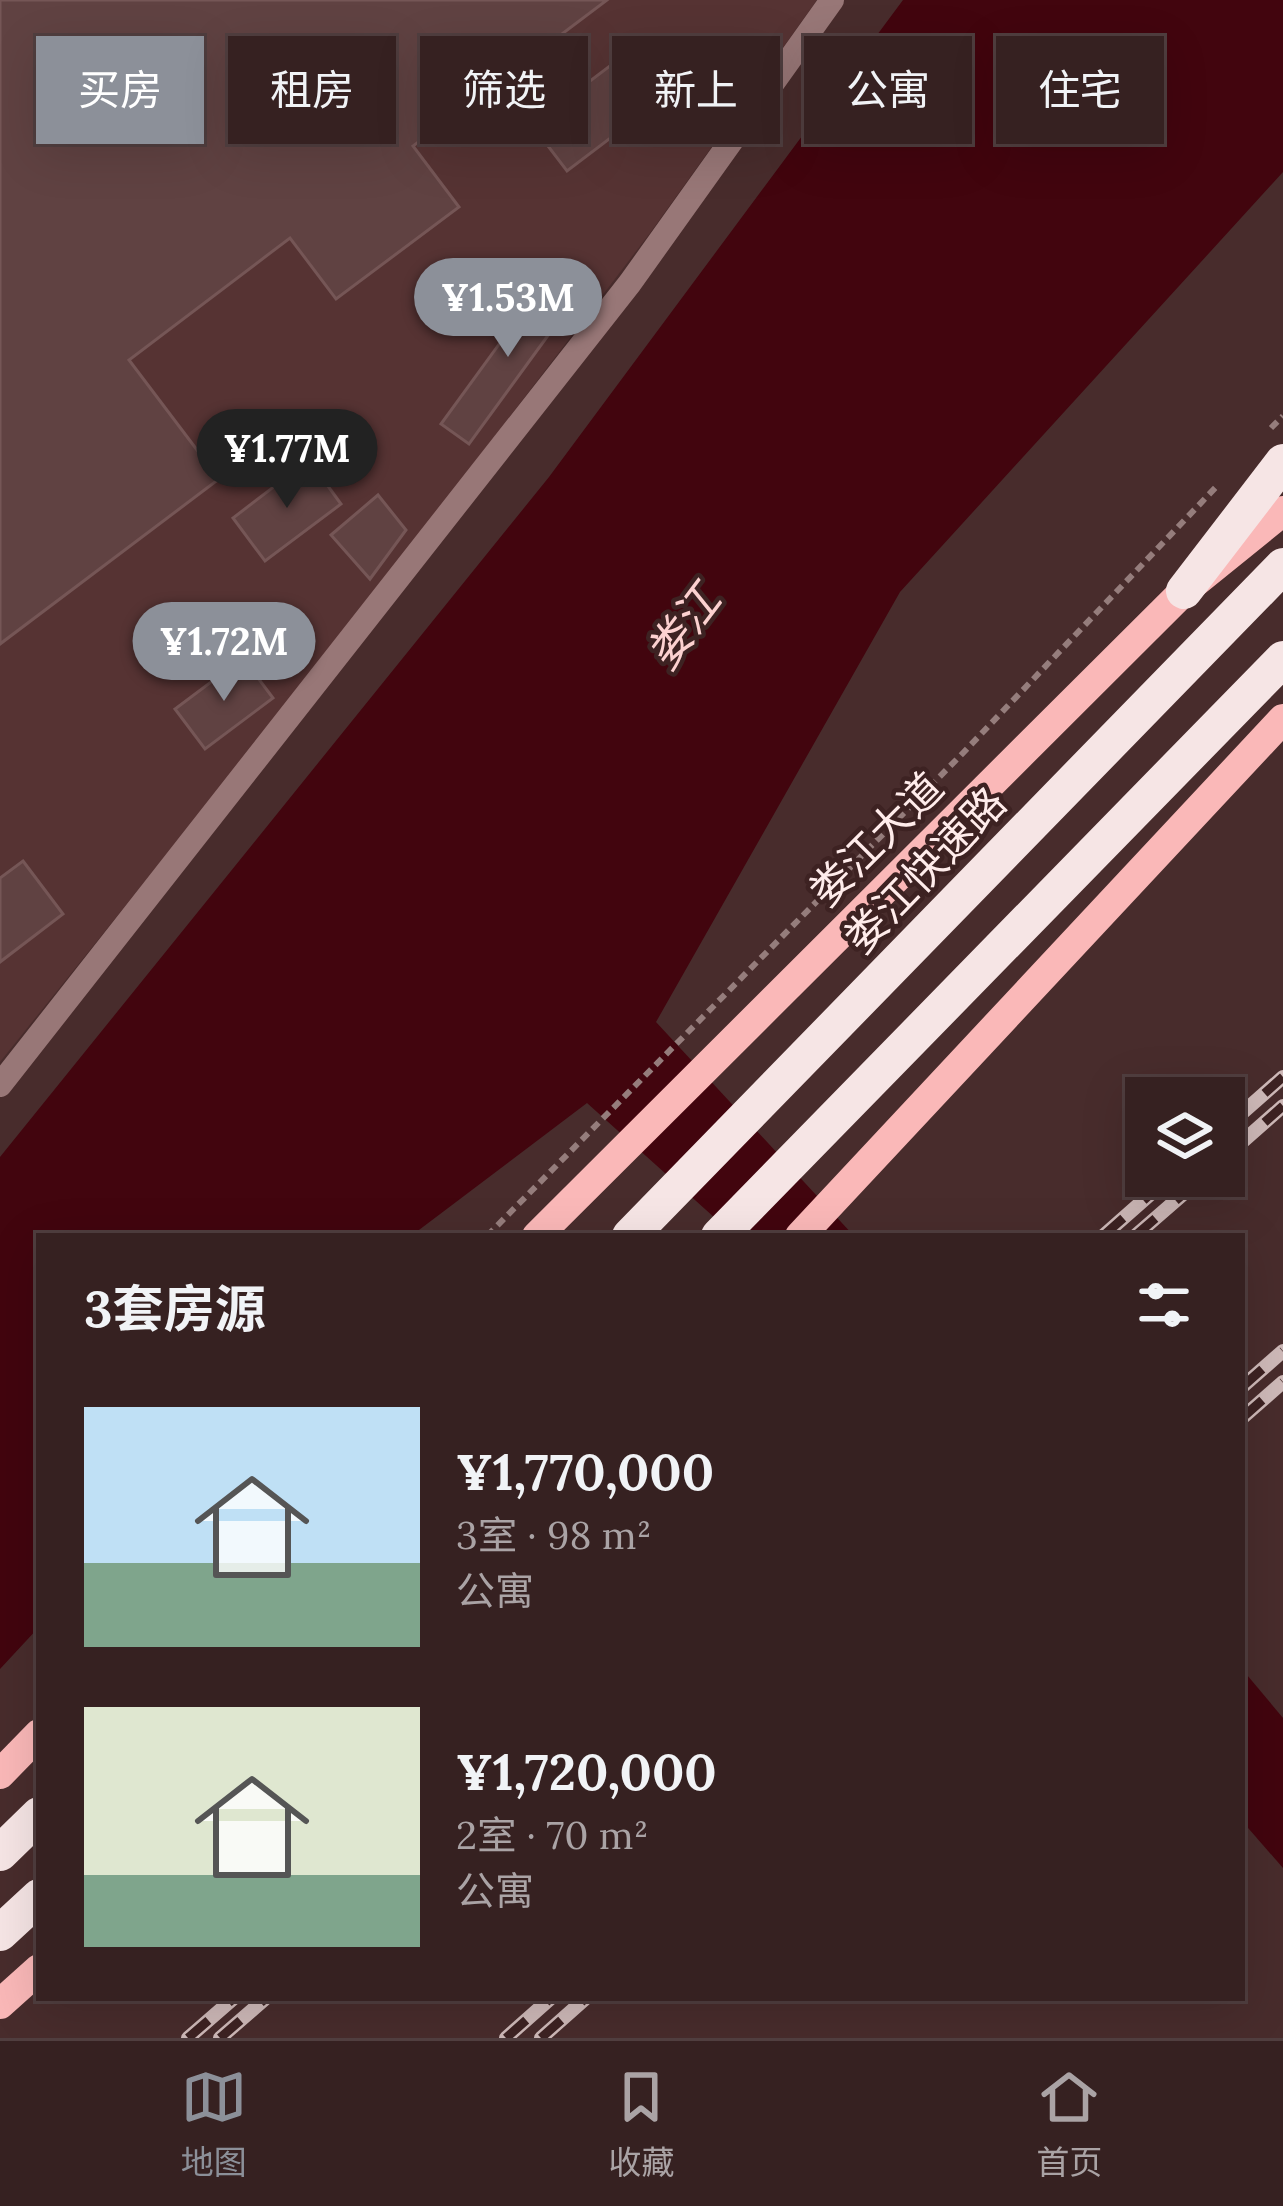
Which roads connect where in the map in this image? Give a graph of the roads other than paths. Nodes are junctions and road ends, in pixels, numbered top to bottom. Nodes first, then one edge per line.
1 (832, 0) edge
2 (1275, 447) edge
3 (1283, 511) edge
4 (1283, 566) edge
5 (1184, 591) junction
6 (1283, 659) edge
7 (1283, 719) edge
8 (0, 1084) edge
9 (638, 1229) edge
10 (540, 1233) edge
11 (722, 1233) edge
12 (803, 1233) edge
13 (36, 1738) edge
14 (0, 1774) edge
15 (36, 1818) edge
16 (0, 1853) edge
17 (36, 1900) edge
18 (0, 1934) edge
19 (36, 1972) edge
20 (0, 2004) edge

1 - 8 street
2 - 5 highway
3 - 5 main road, 娄江大道
4 - 9 highway, 娄江快速路
5 - 10 main road, 娄江大道
6 - 11 highway
7 - 12 main road
13 - 14 main road
15 - 16 highway
17 - 18 highway
19 - 20 main road

